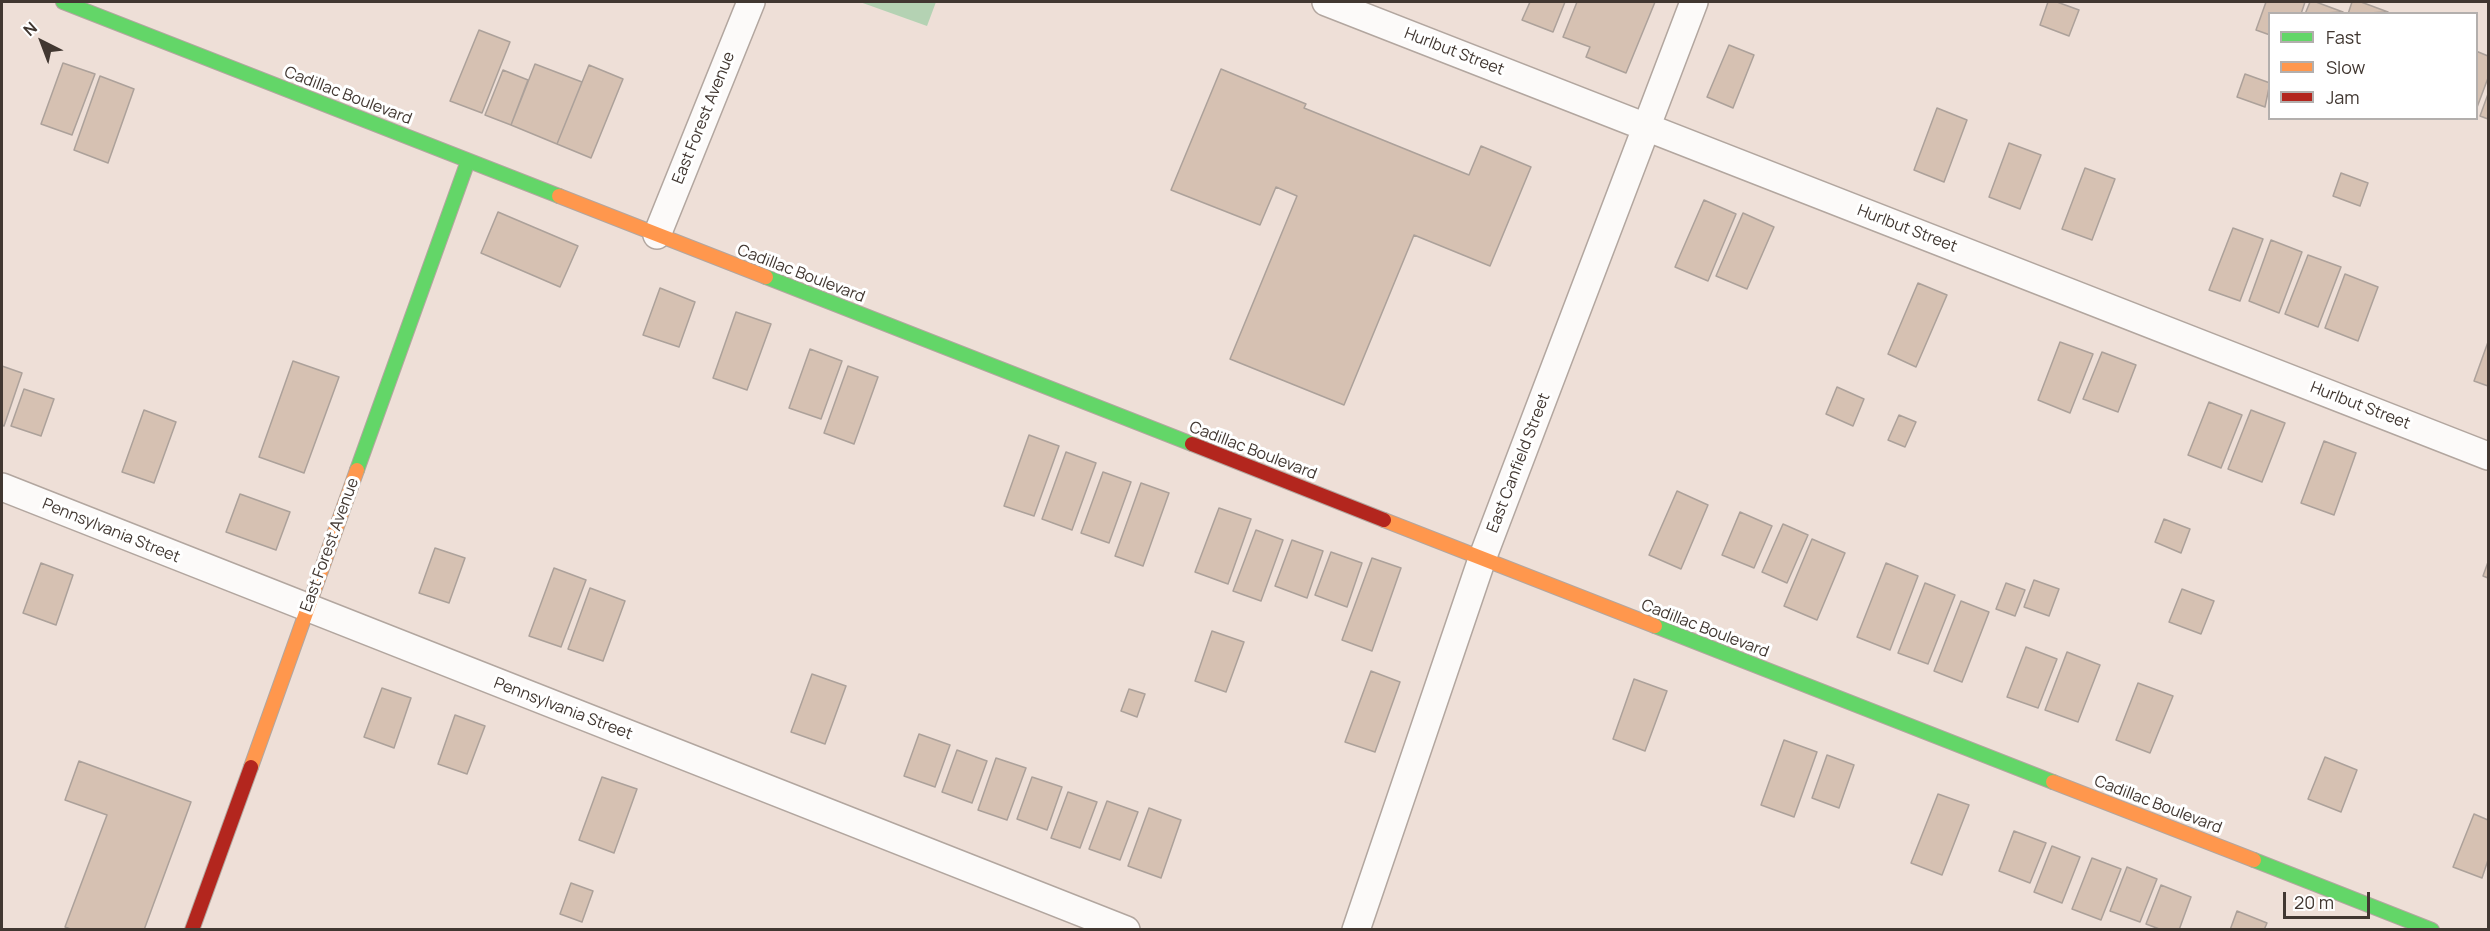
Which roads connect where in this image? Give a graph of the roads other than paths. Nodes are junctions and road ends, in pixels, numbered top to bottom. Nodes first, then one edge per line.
1 (63, 2) edge
2 (751, 2) edge
3 (1326, 2) edge
4 (1694, 2) edge
5 (1647, 128) junction
6 (468, 161) junction
7 (657, 235) junction
8 (2488, 456) edge
9 (2, 487) edge
10 (1482, 559) junction
11 (307, 608) junction
12 (1098, 924) edge
13 (192, 930) edge
14 (1126, 930) edge
15 (1356, 930) edge
16 (2432, 930) edge

1 - 6 street, Cadillac Boulevard
2 - 7 street, East Forest Avenue
3 - 5 street, Hurlbut Street
4 - 5 street, East Canfield Street
5 - 8 street, Hurlbut Street
5 - 10 street, East Canfield Street
6 - 7 street, Cadillac Boulevard
6 - 11 street, East Forest Avenue
7 - 10 street, Cadillac Boulevard
9 - 11 street, Pennsylvania Street
10 - 15 street, East Canfield Street
10 - 16 street, Cadillac Boulevard
11 - 12 street, Pennsylvania Street
11 - 13 street, East Forest Avenue
12 - 14 street, Pennsylvania Street

